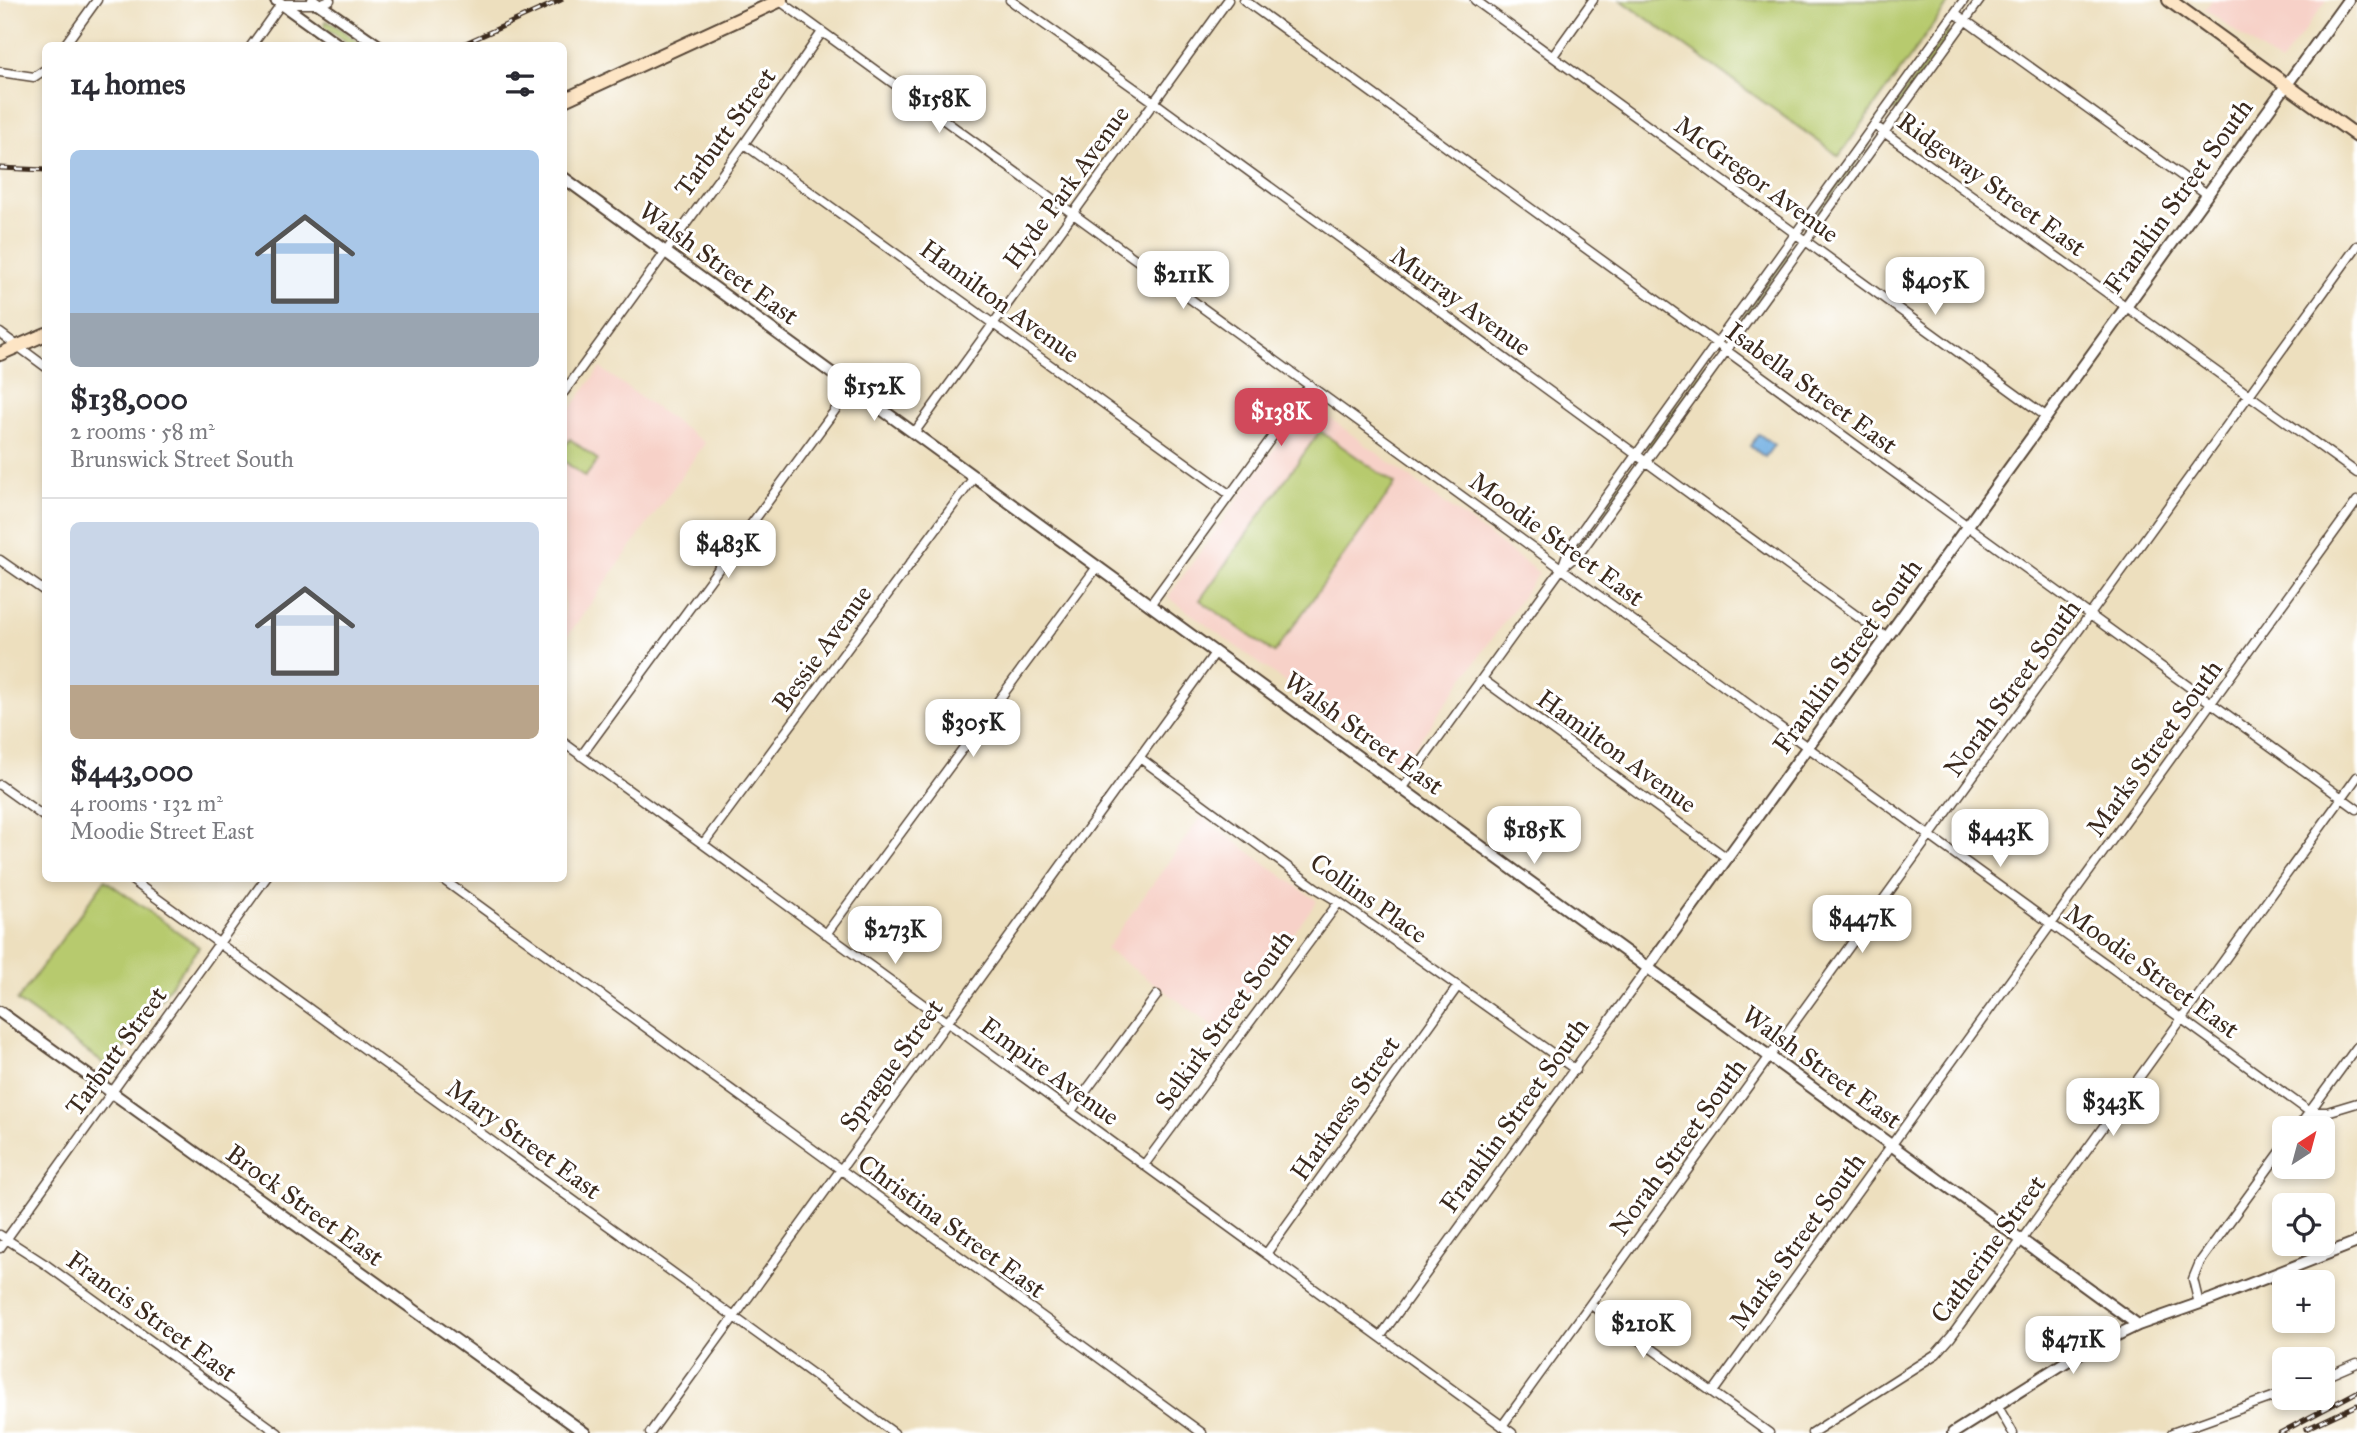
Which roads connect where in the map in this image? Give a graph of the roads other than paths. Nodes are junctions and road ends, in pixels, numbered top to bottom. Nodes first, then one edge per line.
1 (97, 0) edge
2 (780, 0) edge
3 (1010, 0) edge
4 (1228, 0) edge
5 (1244, 0) edge
6 (1475, 0) edge
7 (1593, 0) edge
8 (1964, 0) edge
9 (1980, 0) edge
10 (2169, 0) edge
11 (2348, 0) edge
12 (321, 1) edge
13 (279, 2) edge
14 (1955, 13) junction
15 (1965, 20) junction
16 (822, 32) junction
17 (67, 42) edge
18 (254, 42) edge
19 (334, 42) edge
20 (374, 42) edge
21 (1553, 56) junction
22 (0, 72) edge
23 (42, 72) edge
24 (2286, 85) junction
25 (567, 99) edge
26 (1154, 102) junction
27 (1874, 125) junction
28 (1884, 133) junction
29 (2357, 136) edge
30 (744, 144) junction
31 (567, 180) edge
32 (2207, 194) junction
33 (1073, 214) junction
34 (1796, 233) junction
35 (1806, 241) junction
36 (2357, 246) edge
37 (665, 252) junction
38 (2127, 307) junction
39 (995, 323) junction
40 (0, 333) edge
41 (42, 336) edge
42 (1716, 345) junction
43 (19, 347) junction
44 (1726, 352) junction
45 (0, 354) edge
46 (42, 364) edge
47 (1310, 385) junction
48 (852, 387) junction
49 (567, 388) edge
50 (2249, 396) junction
51 (2047, 417) junction
52 (914, 433) junction
53 (1636, 455) junction
54 (1646, 462) junction
55 (2357, 473) edge
56 (975, 476) junction
57 (1230, 495) junction
58 (2357, 501) edge
59 (1969, 526) junction
60 (0, 560) edge
61 (1097, 567) junction
62 (1562, 568) junction
63 (42, 589) edge
64 (1150, 605) junction
65 (2091, 615) junction
66 (1888, 638) junction
67 (1215, 653) junction
68 (1482, 679) junction
69 (2213, 703) junction
70 (567, 745) edge
71 (1809, 747) junction
72 (581, 756) junction
73 (1140, 758) junction
74 (2357, 778) edge
75 (0, 785) edge
76 (1402, 789) junction
77 (2342, 798) junction
78 (2357, 808) edge
79 (42, 815) edge
80 (1931, 836) junction
81 (703, 845) junction
82 (1727, 858) junction
83 (134, 882) edge
84 (264, 882) edge
85 (446, 882) edge
86 (1339, 901) junction
87 (2052, 924) junction
88 (826, 934) junction
89 (219, 944) junction
90 (1647, 968) junction
91 (1458, 985) junction
92 (1157, 995) dead end
93 (0, 1012) edge
94 (2182, 1019) junction
95 (947, 1022) junction
96 (2357, 1047) edge
97 (1769, 1057) junction
98 (1576, 1070) junction
99 (111, 1093) junction
100 (2357, 1102) edge
101 (1071, 1111) junction
102 (2310, 1112) junction
103 (2307, 1116) edge
104 (1892, 1146) junction
105 (2272, 1163) edge
106 (1144, 1164) junction
107 (841, 1170) junction
108 (3, 1237) edge
109 (2021, 1240) junction
110 (2357, 1242) edge
111 (0, 1248) edge
112 (1266, 1254) junction
113 (1591, 1304) junction
114 (2199, 1304) junction
115 (733, 1317) junction
116 (2138, 1325) junction
117 (1380, 1337) junction
118 (2357, 1363) edge
119 (2335, 1372) edge
120 (1713, 1392) junction
121 (2272, 1397) edge
122 (1997, 1405) junction
123 (1502, 1426) junction
124 (278, 1433) edge
125 (584, 1433) edge
126 (649, 1433) edge
127 (894, 1433) edge
128 (1202, 1433) edge
129 (1512, 1433) edge
130 (1769, 1433) edge
131 (1812, 1433) edge
132 (1952, 1433) edge
133 (2013, 1433) edge
134 (2172, 1433) edge

1 - 17 street
2 - 16 street, Moodie Street East
2 - 25 main road
3 - 26 street, Murray Avenue
4 - 26 street, Hyde Park Avenue
5 - 42 street, Isabella Street East
6 - 21 street, McGregor Avenue
7 - 21 street
8 - 14 street
9 - 15 street
10 - 24 main road
11 - 24 street, Franklin Street South
12 - 13 street
12 - 20 street
13 - 18 street
13 - 19 street
14 - 15 street
14 - 27 street
15 - 28 street
15 - 32 street
16 - 30 street, Tarbutt Street
16 - 33 street, Moodie Street East
21 - 34 street, McGregor Avenue
22 - 23 street
24 - 29 main road
24 - 32 street, Franklin Street South
26 - 33 street, Hyde Park Avenue
26 - 53 street, Murray Avenue
27 - 28 street, Ridgeway Street East
27 - 34 street
28 - 35 street
28 - 38 street, Ridgeway Street East
30 - 37 street, Tarbutt Street
30 - 39 street, Hamilton Avenue
31 - 37 street, Walsh Street East
32 - 38 street, Franklin Street South
33 - 39 street, Hyde Park Avenue
33 - 47 street, Moodie Street East
34 - 35 street, McGregor Avenue
34 - 42 street
35 - 44 street
35 - 51 street, McGregor Avenue
36 - 50 street, Norah Street South
37 - 48 street, Walsh Street East
37 - 49 street, Tarbutt Street
38 - 50 street, Ridgeway Street East
38 - 51 street, Franklin Street South
39 - 52 street, Hyde Park Avenue
39 - 57 street, Hamilton Avenue
40 - 43 street
41 - 43 main road
42 - 44 street, Isabella Street East
42 - 53 street
43 - 45 main road
43 - 46 street
44 - 54 street
44 - 59 street, Isabella Street East
47 - 57 street
47 - 62 street, Moodie Street East
48 - 52 street, Walsh Street East
48 - 72 street
50 - 55 street, Ridgeway Street East
50 - 65 street, Norah Street South
51 - 59 street, Franklin Street South
52 - 56 street, Walsh Street East
53 - 54 street, Murray Avenue
53 - 62 street
54 - 62 street
54 - 66 street, Murray Avenue
56 - 61 street, Walsh Street East
56 - 81 street, Bessie Avenue
57 - 64 street
58 - 69 street, Marks Street South
59 - 65 street, Isabella Street East
59 - 66 street, Franklin Street South
60 - 63 street
61 - 64 street, Walsh Street East
61 - 88 street
62 - 68 street
62 - 71 street, Moodie Street East
64 - 67 street, Walsh Street East
65 - 69 street, Isabella Street East
65 - 80 street, Norah Street South
66 - 71 street, Franklin Street South
67 - 73 street, Sprague Street
67 - 76 street, Walsh Street East
68 - 76 street
68 - 82 street, Hamilton Avenue
69 - 77 street, Isabella Street East
69 - 87 street, Marks Street South
70 - 72 street, Empire Avenue
71 - 80 street, Moodie Street East
71 - 82 street, Franklin Street South
72 - 81 street, Empire Avenue
73 - 86 street, Collins Place
73 - 95 street, Sprague Street
74 - 77 street, Catherine Street
75 - 79 street
76 - 90 street, Walsh Street East
77 - 78 street, Isabella Street East
77 - 94 street, Catherine Street
80 - 87 street, Moodie Street East
80 - 97 street, Norah Street South
81 - 88 street, Empire Avenue
82 - 90 street, Franklin Street South
83 - 89 street, Mary Street East
84 - 89 street, Tarbutt Street
85 - 107 street, Christina Street East
86 - 91 street, Collins Place
86 - 106 street, Selkirk Street South
87 - 94 street, Moodie Street East
87 - 104 street, Marks Street South
88 - 95 street, Empire Avenue
89 - 99 street, Tarbutt Street
89 - 115 street, Mary Street East
90 - 97 street, Walsh Street East
90 - 98 street, Franklin Street South
91 - 98 street, Collins Place
91 - 112 street, Harkness Street
92 - 101 street
93 - 99 street, Brock Street East
94 - 102 street, Moodie Street East
94 - 109 street, Catherine Street
95 - 101 street, Empire Avenue
95 - 107 street, Sprague Street
96 - 102 street
97 - 104 street, Walsh Street East
97 - 113 street, Norah Street South
98 - 117 street, Franklin Street South
99 - 108 street, Tarbutt Street
99 - 125 street, Brock Street East
100 - 102 street
101 - 106 street, Empire Avenue
102 - 103 street
104 - 109 street, Walsh Street East
104 - 120 street, Marks Street South
105 - 114 street
106 - 112 street, Empire Avenue
107 - 115 street, Sprague Street
107 - 128 street, Christina Street East
108 - 111 street, Tarbutt Street
108 - 124 street, Francis Street East
109 - 116 street, Walsh Street East
109 - 131 street, Catherine Street
110 - 114 street
112 - 117 street, Empire Avenue
113 - 120 street
113 - 123 street, Norah Street South
114 - 116 street
115 - 126 street, Sprague Street
115 - 127 street, Mary Street East
116 - 122 street
117 - 123 street, Empire Avenue
118 - 119 street
120 - 130 street
121 - 134 street
122 - 132 street
122 - 133 street
123 - 129 street, Empire Avenue

